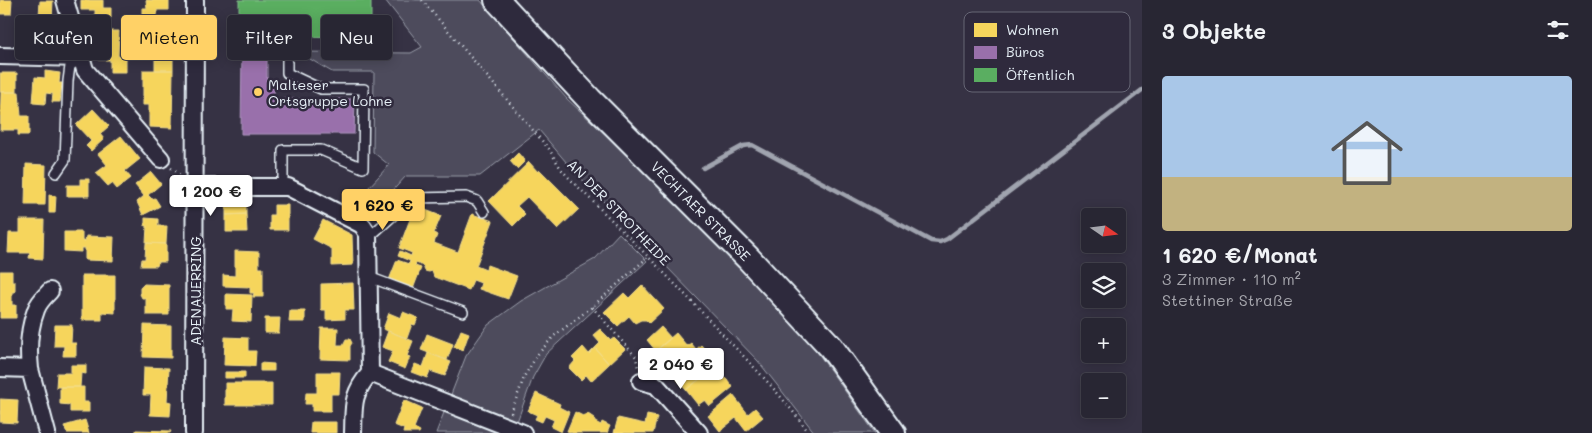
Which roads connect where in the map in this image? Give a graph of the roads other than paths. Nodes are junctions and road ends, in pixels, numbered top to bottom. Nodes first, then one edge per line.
1 (65, 0) edge
2 (195, 0) edge
3 (497, 0) edge
4 (69, 15) edge
5 (0, 56) edge
6 (15, 56) edge
7 (78, 60) edge
8 (82, 60) edge
9 (287, 60) edge
10 (161, 159) dead end
11 (56, 174) dead end
12 (196, 187) junction
13 (283, 187) junction
14 (484, 212) dead end
15 (368, 238) junction
16 (369, 277) junction
17 (50, 291) dead end
18 (463, 312) dead end
19 (0, 368) edge
20 (30, 369) junction
21 (370, 373) junction
22 (641, 381) road end
23 (47, 433) edge
24 (194, 433) edge
25 (353, 433) edge
26 (523, 433) edge
27 (699, 433) edge
28 (894, 433) edge

1 - 4 street
2 - 12 street, ADENAUERRING
3 - 28 main road, VECHTAER STRASSE
5 - 6 street
7 - 11 lane
8 - 10 street
9 - 13 lane
12 - 13 street
12 - 24 street, ADENAUERRING
13 - 15 street
14 - 15 lane
15 - 16 street
16 - 18 lane
16 - 21 street
17 - 20 street
19 - 20 street
20 - 23 street
21 - 25 street
21 - 26 street
22 - 27 street

